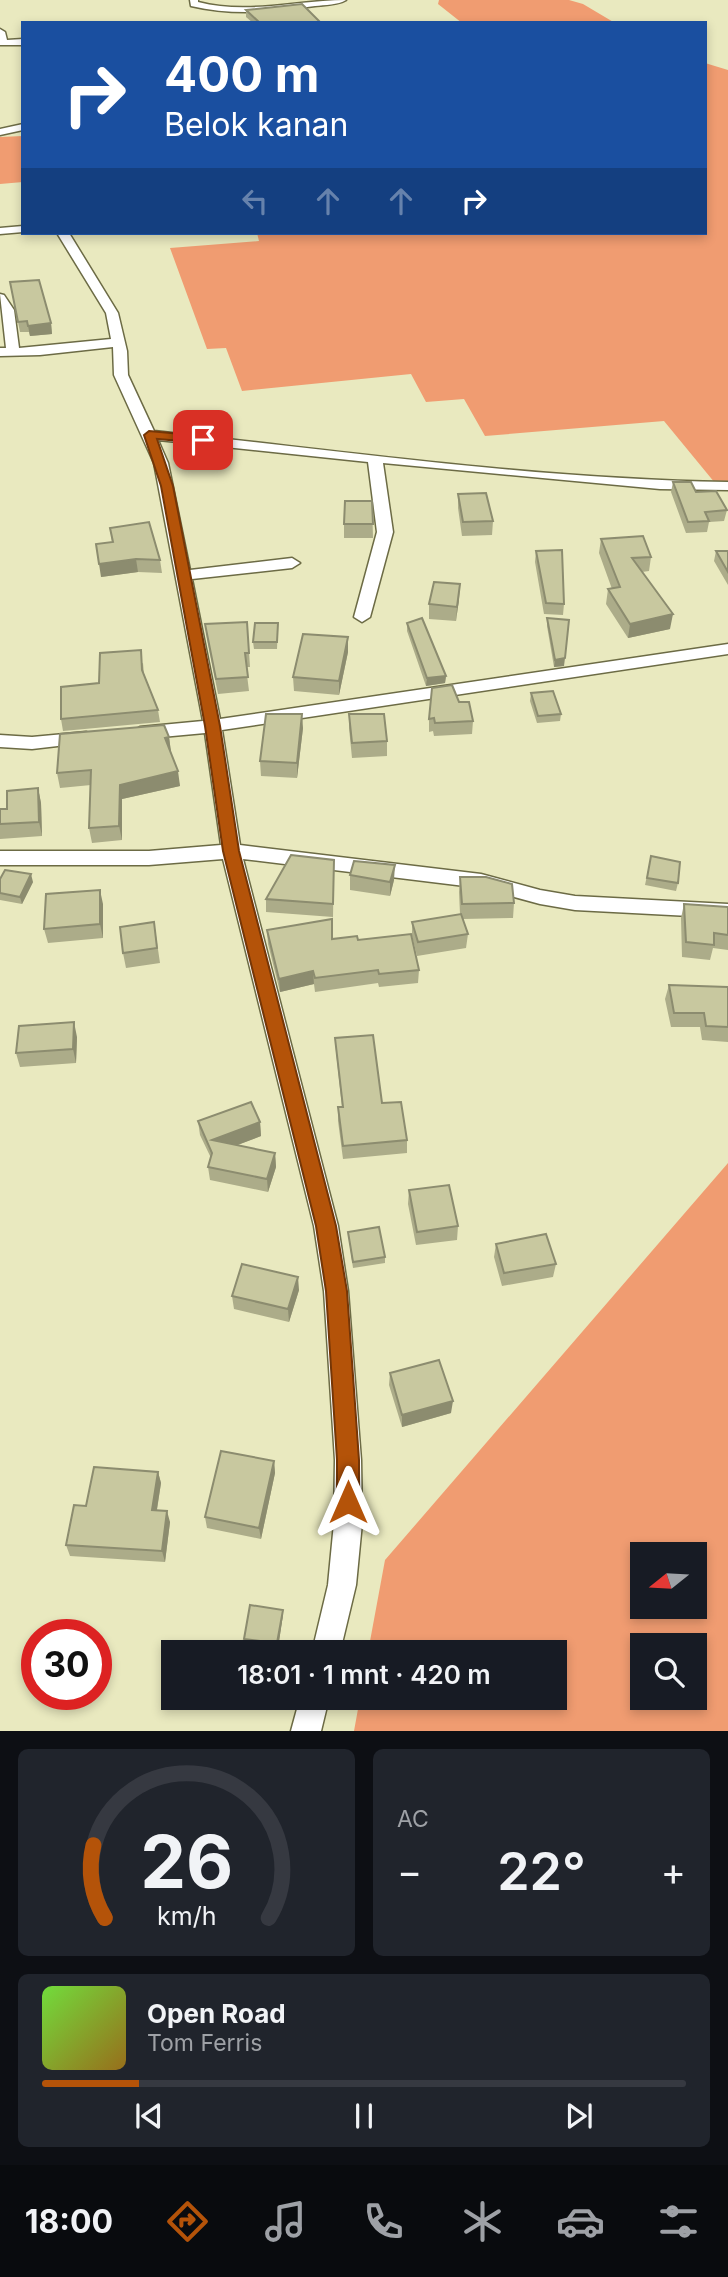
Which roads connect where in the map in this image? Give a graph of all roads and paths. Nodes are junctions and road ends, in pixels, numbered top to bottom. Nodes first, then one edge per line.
1 (194, 0) edge
2 (342, 0) edge
3 (280, 3) edge
4 (203, 6) junction
5 (191, 15) dead end
6 (288, 17) edge
7 (0, 32) edge
8 (21, 42) edge
9 (21, 127) edge
10 (0, 132) edge
11 (21, 229) edge
12 (0, 231) edge
13 (64, 235) edge
14 (0, 298) edge
15 (118, 342) junction
16 (6, 352) edge
17 (149, 435) junction
18 (375, 459) junction
19 (728, 486) edge
20 (292, 563) dead end
21 (183, 575) junction
22 (362, 617) dead end
23 (728, 649) edge
24 (213, 726) junction
25 (0, 741) edge
26 (231, 851) junction
27 (0, 858) edge
28 (728, 911) edge
29 (329, 1640) edge
30 (311, 1710) edge
31 (306, 1731) edge

1 - 4 street
2 - 3 street
3 - 4 street
3 - 6 street
4 - 5 street
7 - 8 street
9 - 10 street
11 - 12 street
13 - 15 street
14 - 16 street
15 - 16 street
15 - 17 street
17 - 18 street
17 - 21 street
18 - 19 street
18 - 22 street
20 - 21 street
21 - 24 street
23 - 24 street
24 - 25 street
24 - 26 street
26 - 27 street
26 - 28 street
26 - 29 street
30 - 31 street

